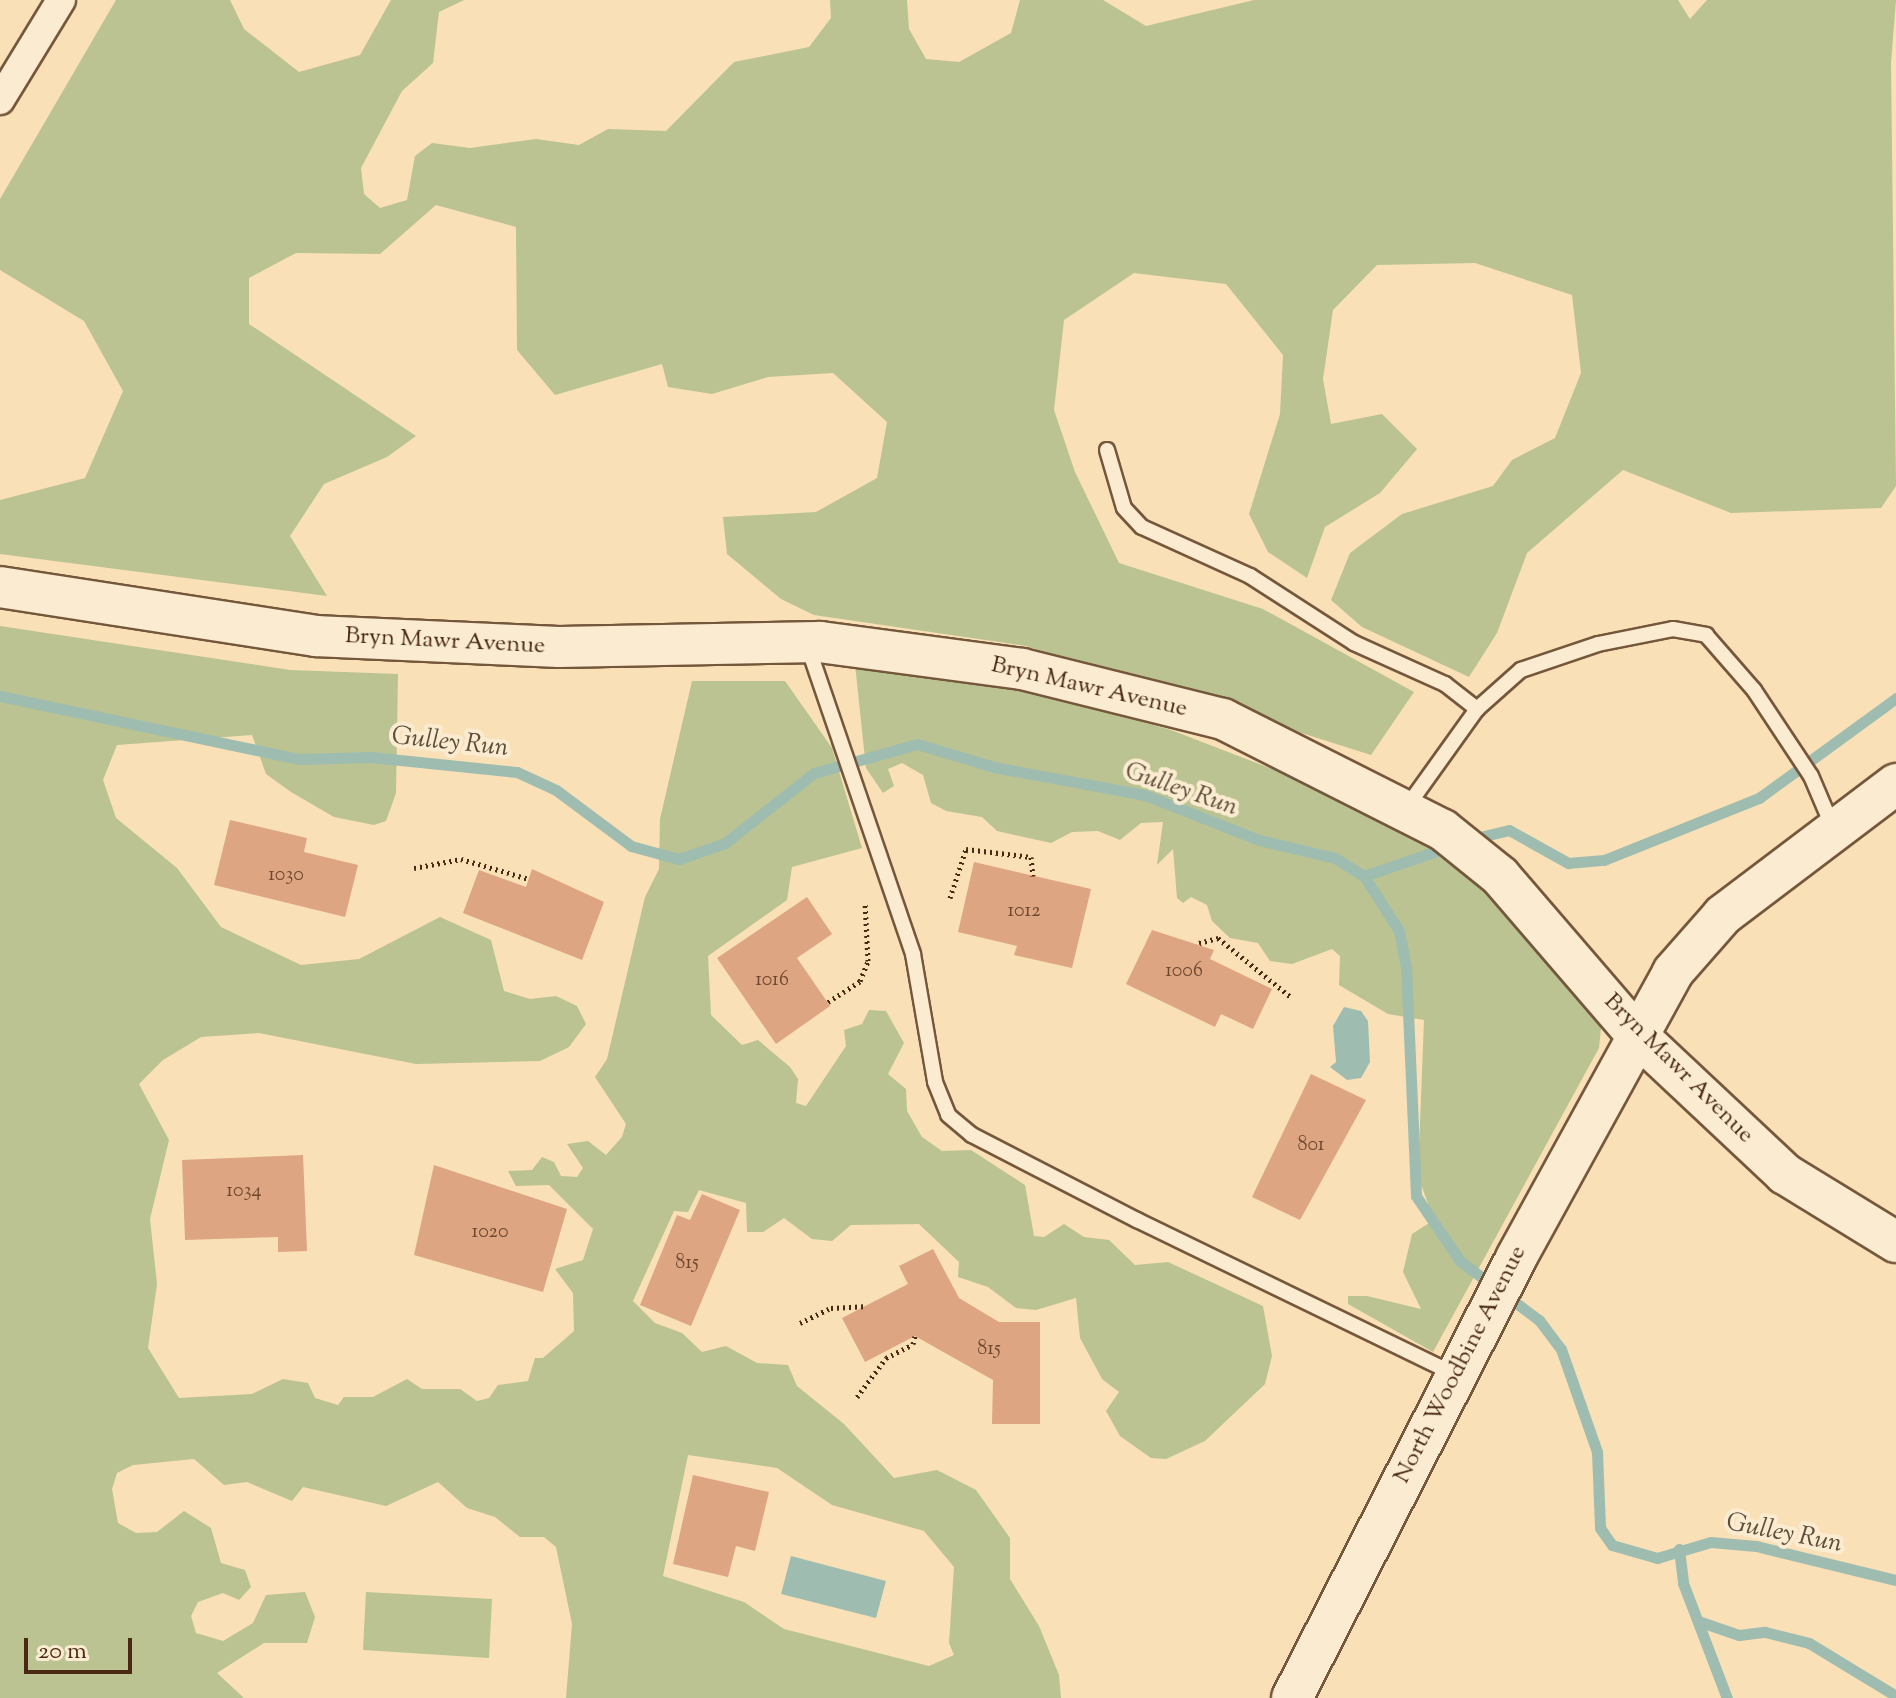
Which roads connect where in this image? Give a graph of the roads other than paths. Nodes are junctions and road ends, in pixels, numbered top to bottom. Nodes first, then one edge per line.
1 (61, 0) edge
2 (0, 100) edge
3 (1107, 450) dead end
4 (0, 587) edge
5 (806, 643) junction
6 (1477, 709) junction
7 (1896, 784) edge
8 (1406, 808) junction
9 (1834, 830) junction
10 (1637, 1035) junction
11 (1896, 1242) edge
12 (1456, 1375) junction
13 (1292, 1698) edge

1 - 2 street
3 - 6 lane
4 - 5 street, Bryn Mawr Avenue
5 - 8 street, Bryn Mawr Avenue
5 - 12 lane
6 - 8 lane
6 - 9 lane
7 - 9 street, North Woodbine Avenue
8 - 10 street, Bryn Mawr Avenue
9 - 10 street, North Woodbine Avenue
10 - 11 street, Bryn Mawr Avenue
10 - 12 street, North Woodbine Avenue
12 - 13 street, North Woodbine Avenue

